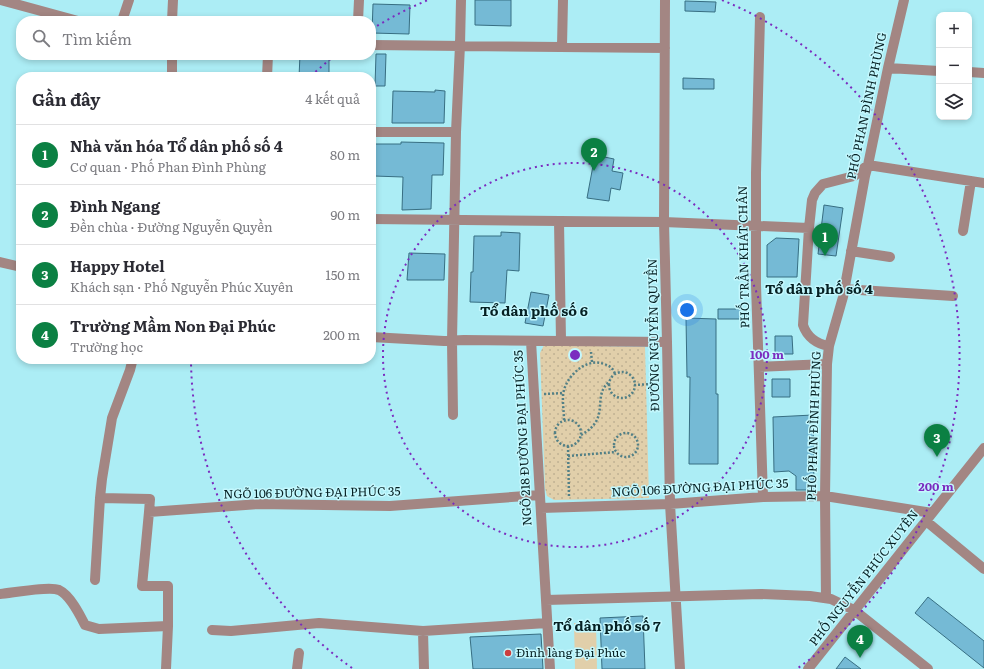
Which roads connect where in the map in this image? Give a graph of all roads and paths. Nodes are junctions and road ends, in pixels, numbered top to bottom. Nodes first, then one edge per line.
1 (1, 0) edge
2 (129, 0) edge
3 (173, 0) edge
4 (359, 0) edge
5 (461, 0) edge
6 (563, 0) edge
7 (665, 0) edge
8 (904, 0) edge
9 (60, 16) edge
10 (124, 16) edge
11 (172, 16) edge
12 (358, 16) edge
13 (760, 17) dead end
14 (376, 45) edge
15 (460, 45) junction
16 (562, 46) junction
17 (664, 48) junction
18 (172, 60) edge
19 (268, 60) edge
20 (888, 68) junction
21 (936, 71) edge
22 (172, 72) edge
23 (267, 72) edge
24 (972, 72) edge
25 (984, 73) edge
26 (376, 132) edge
27 (456, 132) junction
28 (868, 164) junction
29 (971, 181) junction
30 (984, 183) edge
31 (376, 219) edge
32 (455, 220) junction
33 (559, 221) junction
34 (664, 222) junction
35 (756, 226) junction
36 (809, 228) junction
37 (963, 231) dead end
38 (851, 251) junction
39 (890, 257) dead end
40 (0, 262) edge
41 (16, 266) edge
42 (844, 289) junction
43 (953, 296) dead end
44 (376, 337) edge
45 (561, 340) junction
46 (452, 341) junction
47 (531, 341) junction
48 (667, 342) junction
49 (591, 346) dead end
50 (829, 346) junction
51 (592, 362) junction
52 (132, 364) edge
53 (827, 364) junction
54 (759, 366) junction
55 (615, 374) junction
56 (609, 382) junction
57 (634, 384) junction
58 (652, 384) dead end
59 (564, 393) junction
60 (542, 394) dead end
61 (453, 415) dead end
62 (564, 420) junction
63 (581, 435) junction
64 (568, 446) junction
65 (616, 452) junction
66 (982, 453) edge
67 (568, 456) junction
68 (539, 495) junction
69 (824, 496) junction
70 (762, 497) junction
71 (100, 498) junction
72 (568, 499) dead end
73 (670, 504) junction
74 (540, 508) junction
75 (148, 512) junction
76 (929, 517) junction
77 (984, 569) edge
78 (95, 580) dead end
79 (0, 594) edge
80 (676, 597) junction
81 (826, 598) junction
82 (546, 600) junction
83 (854, 610) junction
84 (547, 623) junction
85 (168, 626) junction
86 (212, 630) dead end
87 (423, 631) junction
88 (299, 653) dead end
89 (166, 669) edge
90 (297, 669) edge
91 (424, 669) edge
92 (550, 669) edge
93 (680, 669) edge
94 (808, 669) edge
95 (928, 669) edge

1 - 9 street
2 - 10 street
3 - 11 street
4 - 12 street
5 - 15 street
6 - 16 street
7 - 17 street, ĐƯỜNG NGUYỄN QUYỀN
8 - 20 street, PHỐ PHAN ĐÌNH PHÙNG
13 - 35 street, PHỐ TRẦN KHÁT CHÂN
14 - 15 street
15 - 16 street
15 - 27 street
16 - 17 street
17 - 34 street, ĐƯỜNG NGUYỄN QUYỀN
18 - 22 street
19 - 23 street
20 - 21 street
20 - 28 street, PHỐ PHAN ĐÌNH PHÙNG
24 - 25 street
26 - 27 street
27 - 32 street
28 - 29 street
28 - 36 street
28 - 38 street, PHỐ PHAN ĐÌNH PHÙNG
29 - 30 street
29 - 37 street
31 - 32 street
32 - 33 street
32 - 46 street
33 - 34 street
33 - 45 street
34 - 35 street
34 - 48 street, ĐƯỜNG NGUYỄN QUYỀN
35 - 36 street
35 - 54 street, PHỐ TRẦN KHÁT CHÂN
36 - 50 street
38 - 39 street
38 - 42 street, PHỐ PHAN ĐÌNH PHÙNG
40 - 41 street
42 - 43 street
42 - 50 street, PHỐ PHAN ĐÌNH PHÙNG
44 - 46 street, NGÕ 218 ĐƯỜNG ĐẠI PHÚC 35
45 - 47 street
45 - 48 street
46 - 47 street, NGÕ 218 ĐƯỜNG ĐẠI PHÚC 35
46 - 61 street
47 - 68 street, NGÕ 218 ĐƯỜNG ĐẠI PHÚC 35
48 - 73 street, ĐƯỜNG NGUYỄN QUYỀN
49 - 51 path
50 - 53 street, PHỐ PHAN ĐÌNH PHÙNG
51 - 55 path
51 - 59 path
52 - 71 street
53 - 54 street
53 - 69 street, PHỐ PHAN ĐÌNH PHÙNG
54 - 70 street, PHỐ TRẦN KHÁT CHÂN
55 - 56 path
55 - 57 path
56 - 57 path
56 - 63 path
57 - 58 path
59 - 60 path
59 - 62 path
62 - 63 path
62 - 64 path
63 - 64 path
64 - 67 path
65 - 65 path
65 - 67 path
66 - 76 street, PHỐ NGUYỄN PHÚC XUYÊN
67 - 72 path
68 - 74 street, NGÕ 218 ĐƯỜNG ĐẠI PHÚC 35
68 - 75 street, NGÕ 106 ĐƯỜNG ĐẠI PHÚC 35
69 - 70 street, NGÕ 106 ĐƯỜNG ĐẠI PHÚC 35
69 - 76 street, NGÕ 106 ĐƯỜNG ĐẠI PHÚC 35
69 - 81 street, PHỐ PHAN ĐÌNH PHÙNG
70 - 73 street, NGÕ 106 ĐƯỜNG ĐẠI PHÚC 35
71 - 75 street
71 - 78 street
73 - 74 street, NGÕ 106 ĐƯỜNG ĐẠI PHÚC 35
73 - 80 street, ĐƯỜNG NGUYỄN QUYỀN
74 - 82 street, NGÕ 218 ĐƯỜNG ĐẠI PHÚC 35
75 - 85 street
76 - 77 street
76 - 83 street, PHỐ NGUYỄN PHÚC XUYÊN
79 - 85 street
80 - 81 street
80 - 82 street
80 - 93 street, ĐƯỜNG NGUYỄN QUYỀN
81 - 83 street
82 - 84 street, NGÕ 218 ĐƯỜNG ĐẠI PHÚC 35
83 - 94 street, PHỐ NGUYỄN PHÚC XUYÊN
83 - 95 street
84 - 87 street
84 - 92 street, NGÕ 218 ĐƯỜNG ĐẠI PHÚC 35
85 - 89 street
86 - 87 street
87 - 91 street
88 - 90 street

